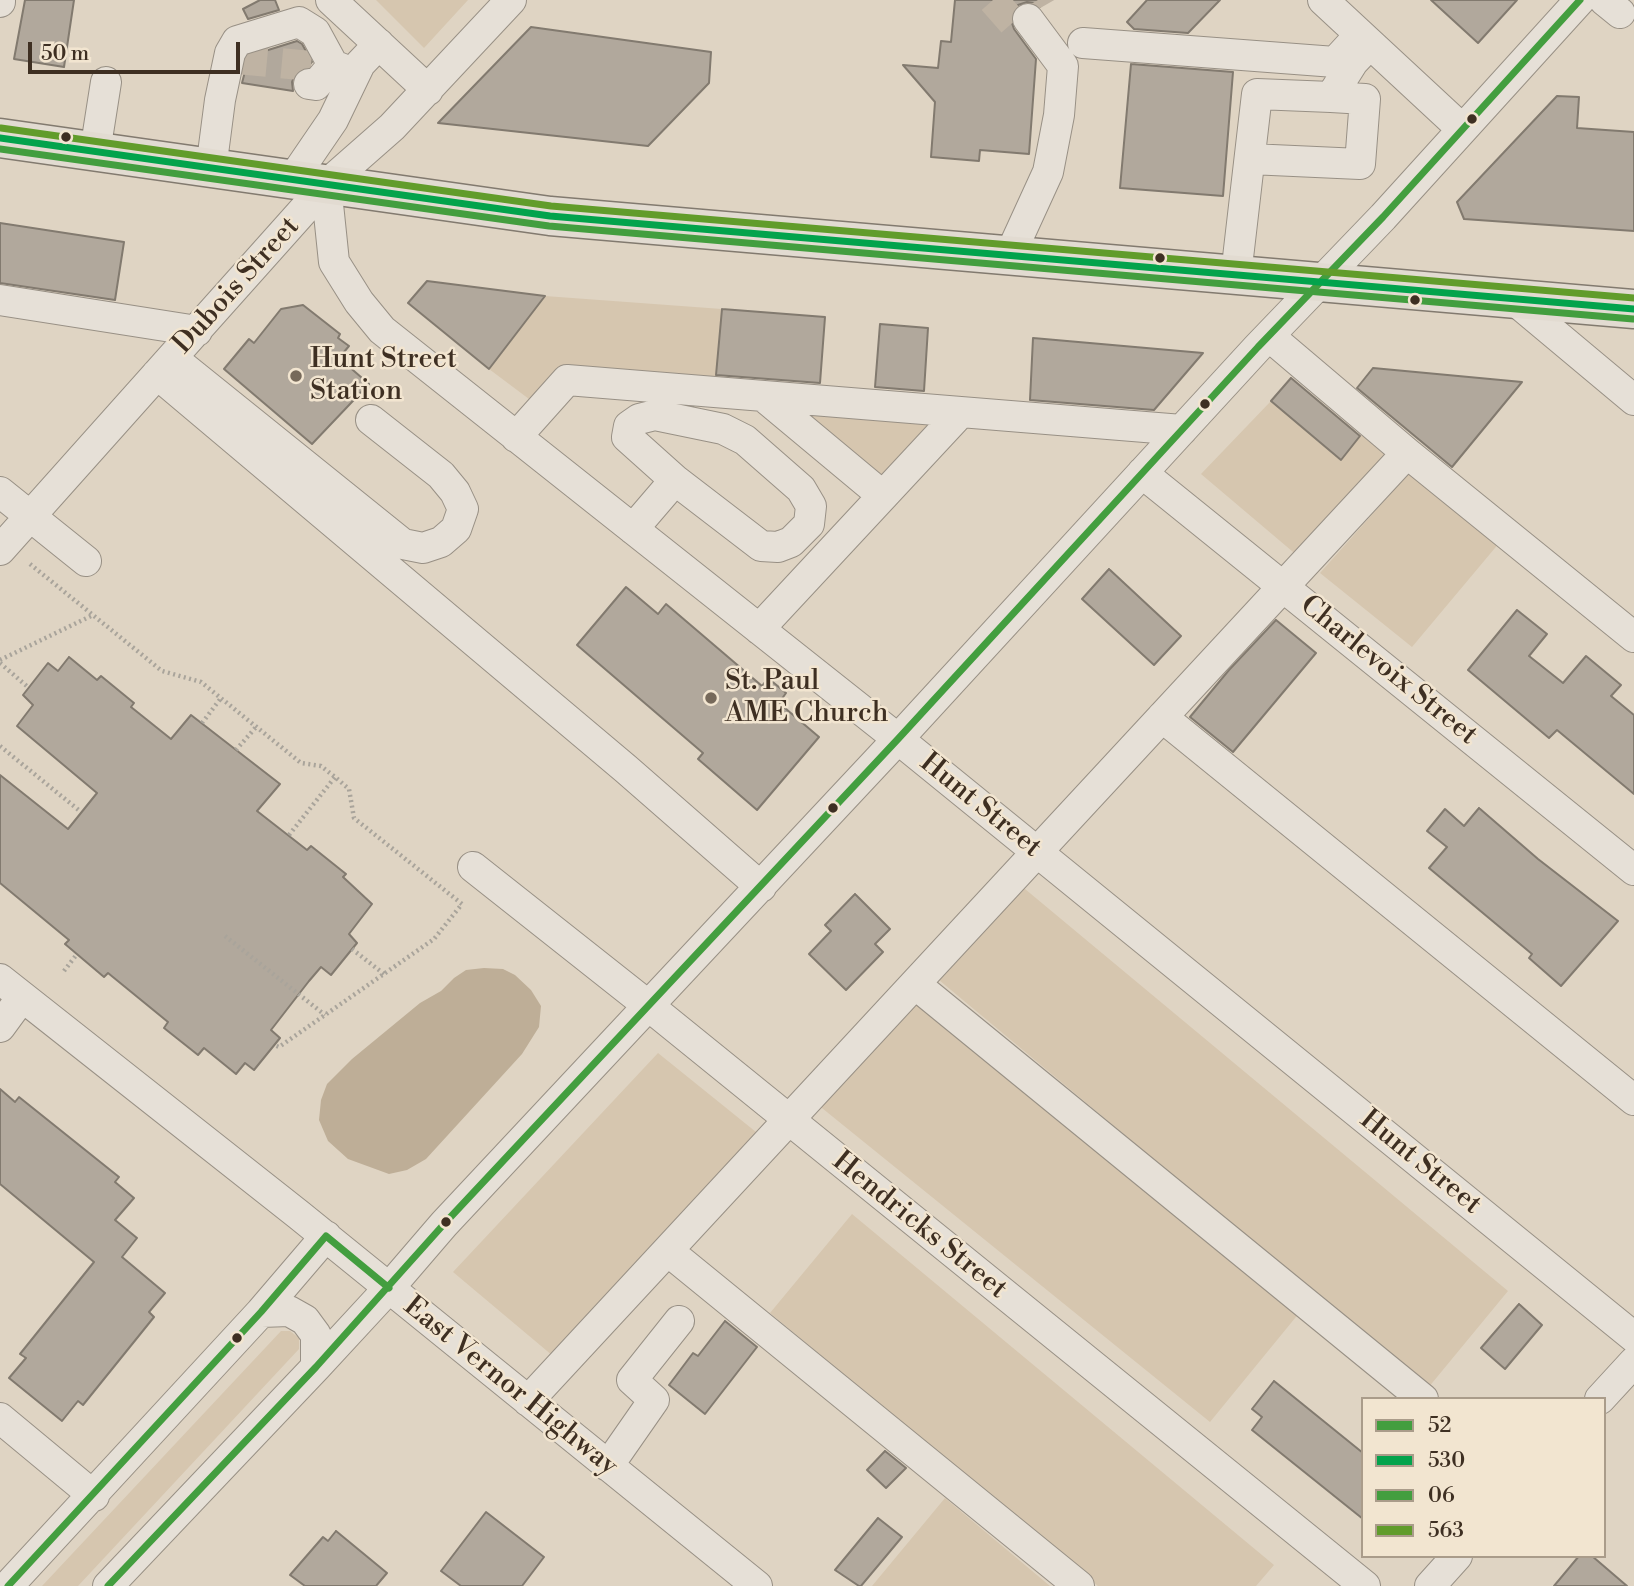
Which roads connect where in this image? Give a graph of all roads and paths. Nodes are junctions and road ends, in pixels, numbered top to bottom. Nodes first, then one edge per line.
1 (331, 0) edge
2 (511, 0) edge
3 (1580, 0) edge
4 (1326, 1) edge
5 (1028, 17) tunnel mouth
6 (1365, 39) junction
7 (1083, 43) dead end
8 (379, 44) junction
9 (327, 72) junction
10 (106, 82) dead end
11 (428, 90) junction
12 (1331, 97) junction
13 (1462, 129) junction
14 (0, 138) edge
15 (95, 152) junction
16 (1250, 159) junction
17 (211, 169) junction
18 (309, 182) junction
19 (1010, 255) junction
20 (1236, 275) junction
21 (1320, 282) junction
22 (1512, 298) junction
23 (0, 300) edge
24 (1634, 309) edge
25 (197, 331) junction
26 (1269, 336) junction
27 (165, 366) junction
28 (763, 396) junction
29 (1634, 400) edge
30 (961, 412) junction
31 (371, 420) dead end
32 (1182, 430) junction
33 (516, 437) junction
34 (1407, 453) junction
35 (1142, 473) junction
36 (675, 481) junction
37 (0, 492) edge
38 (883, 496) junction
39 (30, 517) junction
40 (633, 530) junction
41 (0, 550) edge
42 (86, 561) dead end
43 (30, 564) dead end
44 (1283, 587) junction
45 (93, 615) junction
46 (759, 629) junction
47 (1634, 637) edge
48 (0, 662) edge
49 (29, 688) dead end
50 (221, 698) junction
51 (1163, 717) junction
52 (202, 723) dead end
53 (256, 727) junction
54 (898, 739) junction
55 (0, 746) edge
56 (236, 750) dead end
57 (335, 777) junction
58 (81, 812) dead end
59 (289, 835) dead end
60 (1037, 852) junction
61 (473, 867) dead end
62 (1634, 870) edge
63 (761, 887) junction
64 (225, 936) dead end
65 (352, 948) dead end
66 (77, 954) dead end
67 (64, 971) dead end
68 (384, 974) junction
69 (915, 984) junction
70 (11, 988) edge
71 (650, 1007) junction
72 (325, 1015) junction
73 (0, 1027) edge
74 (274, 1045) dead end
75 (1634, 1100) edge
76 (788, 1121) junction
77 (326, 1236) junction
78 (668, 1251) junction
79 (389, 1288) junction
80 (261, 1312) junction
81 (679, 1321) dead end
82 (1634, 1337) edge
83 (1634, 1362) edge
84 (316, 1367) junction
85 (1421, 1397) edge
86 (1602, 1397) edge
87 (528, 1401) junction
88 (0, 1418) edge
89 (608, 1466) junction
90 (94, 1496) junction
91 (1455, 1558) edge
92 (8, 1586) edge
93 (108, 1586) edge
94 (757, 1586) edge
95 (1079, 1586) edge
96 (1365, 1586) edge
97 (1430, 1586) edge

1 - 8 street
2 - 11 street, Dubois Street
3 - 13 street
4 - 6 street
5 - 19 street
6 - 7 street
6 - 12 street
6 - 13 street
8 - 9 street
8 - 11 street
9 - 17 street
9 - 18 street
10 - 15 street
11 - 18 street, Dubois Street
12 - 16 street
12 - 16 street
13 - 21 street
14 - 15 main road
15 - 17 main road
16 - 20 street
17 - 18 main road
18 - 19 main road
18 - 25 street, Dubois Street
18 - 33 street, Hunt Street
19 - 20 main road
20 - 21 main road
21 - 22 main road
21 - 26 street
22 - 24 main road
22 - 29 street
23 - 25 street
25 - 27 street, Dubois Street
26 - 32 street
26 - 34 street
27 - 31 street
27 - 39 street, Dubois Street
27 - 63 street
28 - 30 street
28 - 33 street
28 - 38 street
30 - 32 street
30 - 38 street
32 - 35 street
33 - 40 street, Hunt Street
34 - 44 street
34 - 47 street
35 - 44 street, Charlevoix Street
35 - 54 street
36 - 36 street
36 - 40 street
37 - 39 street
38 - 46 street
39 - 41 street, Dubois Street
39 - 42 street
40 - 46 street, Hunt Street
43 - 45 path
44 - 51 street
44 - 62 street, Charlevoix Street
45 - 48 path
45 - 50 path
46 - 54 street, Hunt Street
48 - 49 path
50 - 52 path
50 - 53 path
51 - 60 street
51 - 75 street
53 - 56 path
53 - 57 path
54 - 60 street, Hunt Street
54 - 63 street
55 - 58 path
57 - 59 path
57 - 68 path
60 - 69 street
60 - 82 street, Hunt Street
61 - 71 street, Hendricks Street
63 - 71 street
64 - 72 path
65 - 68 path
66 - 67 path
68 - 72 path
69 - 76 street
69 - 85 street
70 - 73 street
70 - 77 street, East Vernor Highway
71 - 76 street, Hendricks Street
71 - 79 street
72 - 74 path
76 - 78 street
76 - 96 street, Hendricks Street
77 - 79 street, East Vernor Highway
77 - 80 street
78 - 87 street
78 - 95 street
79 - 84 street
79 - 87 street, East Vernor Highway
80 - 84 street
80 - 90 street
81 - 89 street
83 - 86 street
84 - 93 street
87 - 89 street, East Vernor Highway
88 - 90 street
89 - 94 street, East Vernor Highway
90 - 92 street
91 - 97 street

